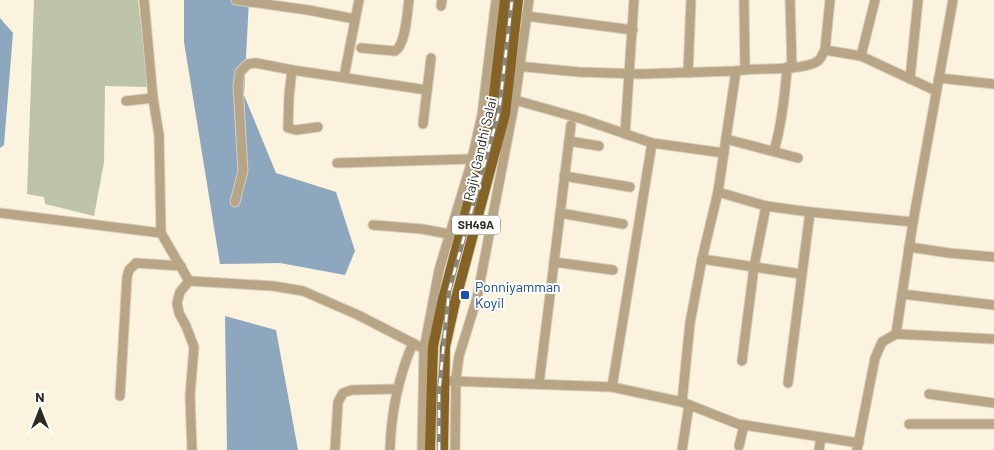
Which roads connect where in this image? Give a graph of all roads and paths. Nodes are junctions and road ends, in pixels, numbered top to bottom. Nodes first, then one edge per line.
1 (144, 0) edge
2 (236, 0) edge
3 (359, 0) edge
4 (409, 0) edge
5 (496, 0) edge
6 (505, 0) edge
7 (518, 0) edge
8 (529, 0) edge
9 (634, 0) edge
10 (691, 0) edge
11 (744, 0) edge
12 (790, 0) edge
13 (830, 0) edge
14 (875, 0) edge
15 (918, 0) edge
16 (953, 0) edge
17 (526, 16) junction
18 (355, 19) junction
19 (633, 30) junction
20 (361, 48) dead end
21 (825, 50) junction
22 (860, 56) junction
23 (431, 58) dead end
24 (516, 66) junction
25 (789, 68) junction
26 (292, 70) junction
27 (740, 70) junction
28 (688, 73) junction
29 (630, 74) junction
30 (344, 77) junction
31 (938, 78) junction
32 (910, 80) junction
33 (994, 84) edge
34 (427, 90) junction
35 (936, 91) junction
36 (153, 98) junction
37 (515, 100) junction
38 (126, 101) dead end
39 (423, 124) dead end
40 (571, 125) dead end
41 (318, 127) dead end
42 (625, 134) junction
43 (726, 140) junction
44 (569, 141) junction
45 (652, 143) junction
46 (599, 146) dead end
47 (774, 151) junction
48 (724, 153) junction
49 (798, 158) dead end
50 (472, 159) junction
51 (337, 163) dead end
52 (564, 176) junction
53 (630, 187) dead end
54 (718, 192) junction
55 (235, 202) dead end
56 (766, 206) junction
57 (810, 212) junction
58 (0, 213) edge
59 (560, 213) junction
60 (913, 222) junction
61 (623, 224) dead end
62 (372, 225) dead end
63 (161, 233) junction
64 (449, 234) junction
65 (909, 246) junction
66 (994, 256) edge
67 (702, 259) junction
68 (554, 262) junction
69 (181, 266) junction
70 (754, 267) junction
71 (613, 270) dead end
72 (801, 274) junction
73 (190, 281) junction
74 (902, 294) junction
75 (994, 305) edge
76 (896, 334) junction
77 (994, 339) edge
78 (413, 343) junction
79 (428, 351) junction
80 (742, 361) dead end
81 (445, 381) junction
82 (456, 381) junction
83 (788, 383) dead end
84 (539, 384) junction
85 (612, 386) junction
86 (397, 389) junction
87 (929, 394) dead end
88 (120, 396) dead end
89 (994, 403) edge
90 (686, 404) junction
91 (909, 424) dead end
92 (994, 424) edge
93 (744, 425) junction
94 (821, 437) junction
95 (739, 446) dead end
96 (858, 446) edge
97 (192, 450) edge
98 (335, 450) edge
99 (390, 450) edge
100 (422, 450) edge
101 (430, 450) edge
102 (443, 450) edge
103 (455, 450) edge
104 (682, 450) edge
105 (820, 450) edge

1 - 36 street
2 - 18 street
3 - 18 street
4 - 20 street
5 - 50 street
6 - 79 main road, Rajiv Gandhi Salai / SH49A
7 - 24 main road, Rajiv Gandhi Salai / SH49A
8 - 17 street
9 - 19 street
10 - 28 street
11 - 27 street
12 - 25 street
13 - 21 street
14 - 22 street
15 - 32 street
16 - 31 street
17 - 19 street
17 - 24 street
18 - 30 street
19 - 29 street
21 - 22 street
21 - 25 street
22 - 32 street
23 - 34 street
24 - 29 street
24 - 37 street
24 - 81 main road, Rajiv Gandhi Salai / SH49A
25 - 27 street
25 - 47 street
26 - 30 street
26 - 41 street
26 - 55 street
27 - 28 street
27 - 43 street
28 - 29 street
29 - 42 street
30 - 34 street
31 - 33 street
31 - 35 street
32 - 35 street
34 - 39 street
35 - 60 street
36 - 38 street
36 - 63 street
37 - 42 street
37 - 82 street
40 - 44 street
42 - 45 street
43 - 47 street
43 - 48 street
44 - 46 street
44 - 52 street
45 - 48 street
45 - 85 street
47 - 49 street
48 - 54 street
50 - 51 street
50 - 64 street
52 - 53 street
52 - 59 street
54 - 56 street
54 - 67 street
56 - 57 street
56 - 70 street
57 - 60 street
57 - 72 street
58 - 63 street
59 - 61 street
59 - 68 street
60 - 65 street
62 - 64 street
63 - 69 street
64 - 79 street
65 - 66 street
65 - 74 street
67 - 70 street
67 - 90 street
68 - 71 street
68 - 84 street
69 - 73 street
69 - 88 street
70 - 72 street
70 - 80 street
72 - 83 street
73 - 78 street
73 - 97 street
74 - 75 street
74 - 76 street
76 - 77 street
76 - 96 street
78 - 79 street
78 - 86 street
79 - 100 street
79 - 101 main road, Rajiv Gandhi Salai / SH49A
81 - 82 street
81 - 102 main road, Rajiv Gandhi Salai / SH49A
82 - 84 street
82 - 103 street
84 - 85 street
85 - 90 street
86 - 98 street
86 - 99 street
87 - 89 street
90 - 93 street
90 - 104 street
91 - 92 street
93 - 94 street
93 - 95 street
94 - 96 street
94 - 105 street

